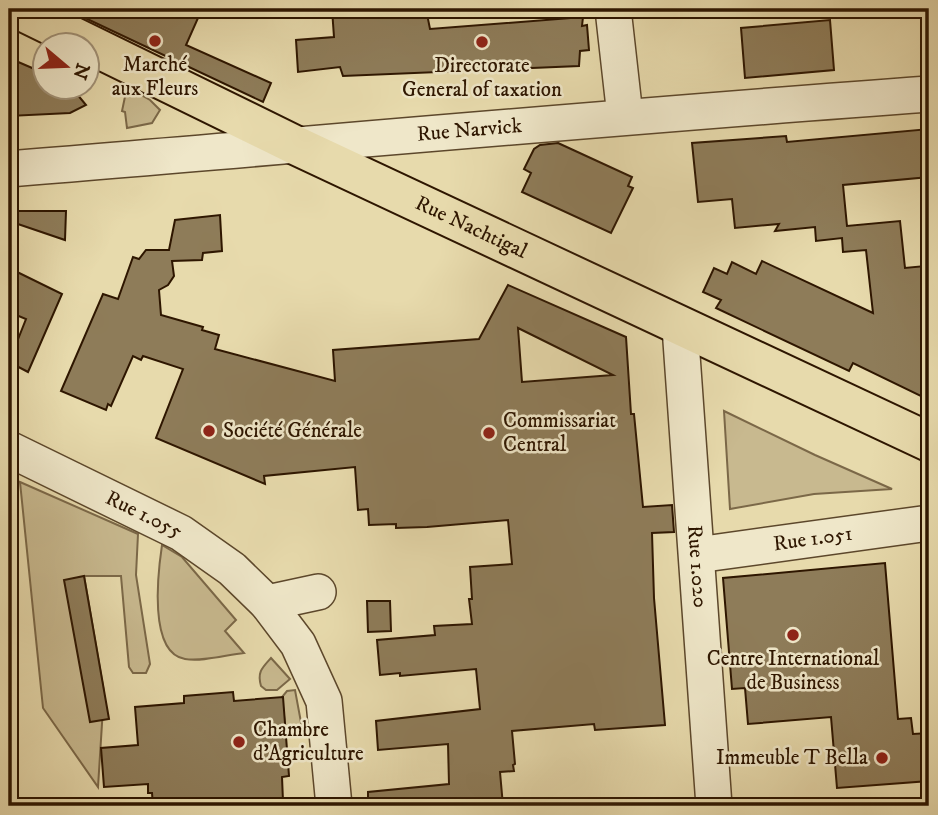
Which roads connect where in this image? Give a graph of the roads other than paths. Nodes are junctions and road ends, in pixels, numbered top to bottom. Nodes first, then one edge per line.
1 (17, 9) edge
2 (613, 9) edge
3 (929, 94) edge
4 (625, 116) junction
5 (297, 146) junction
6 (9, 169) edge
7 (680, 327) junction
8 (929, 442) edge
9 (9, 449) edge
10 (929, 523) edge
11 (697, 555) junction
12 (318, 592) dead end
13 (267, 603) junction
14 (334, 806) edge
15 (714, 806) edge

1 - 5 main road, Rue Nachtigal
2 - 4 street
3 - 4 street, Rue Narvick
4 - 5 street, Rue Narvick
5 - 6 street, Rue Narvick
5 - 7 main road, Rue Nachtigal
7 - 8 main road, Rue Nachtigal
7 - 11 street, Rue 1.020
9 - 13 street, Rue 1.055
10 - 11 street, Rue 1.051
11 - 15 street, Rue 1.020
12 - 13 street
13 - 14 street, Rue 1.055

